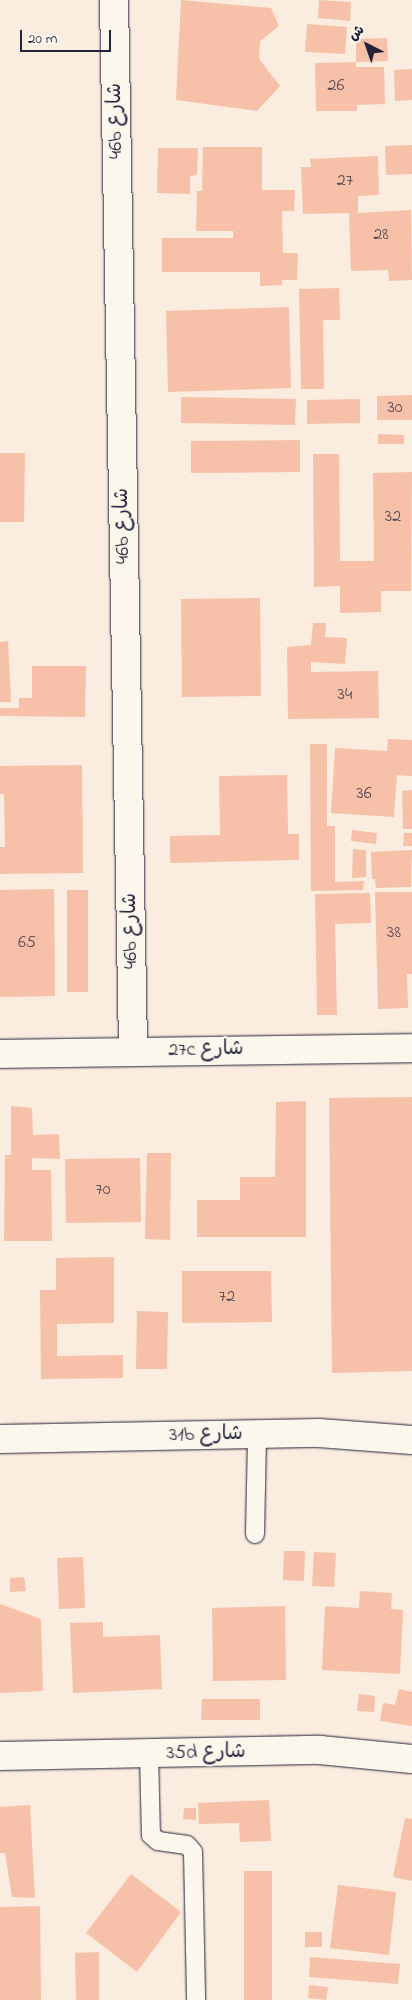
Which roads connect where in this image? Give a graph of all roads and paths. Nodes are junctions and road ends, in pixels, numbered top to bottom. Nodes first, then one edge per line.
1 (114, 0) edge
2 (412, 1048) edge
3 (133, 1051) junction
4 (0, 1054) edge
5 (257, 1435) junction
6 (0, 1439) edge
7 (412, 1440) edge
8 (255, 1534) dead end
9 (149, 1754) junction
10 (0, 1756) edge
11 (412, 1759) edge
12 (196, 2000) edge

1 - 3 street, 46b شارع
2 - 3 street, 27c شارع
3 - 4 street, 27c شارع
5 - 6 street, 31b شارع
5 - 7 street, 31b شارع
5 - 8 lane
9 - 10 street, 35d شارع
9 - 11 street, 35d شارع
9 - 12 lane

